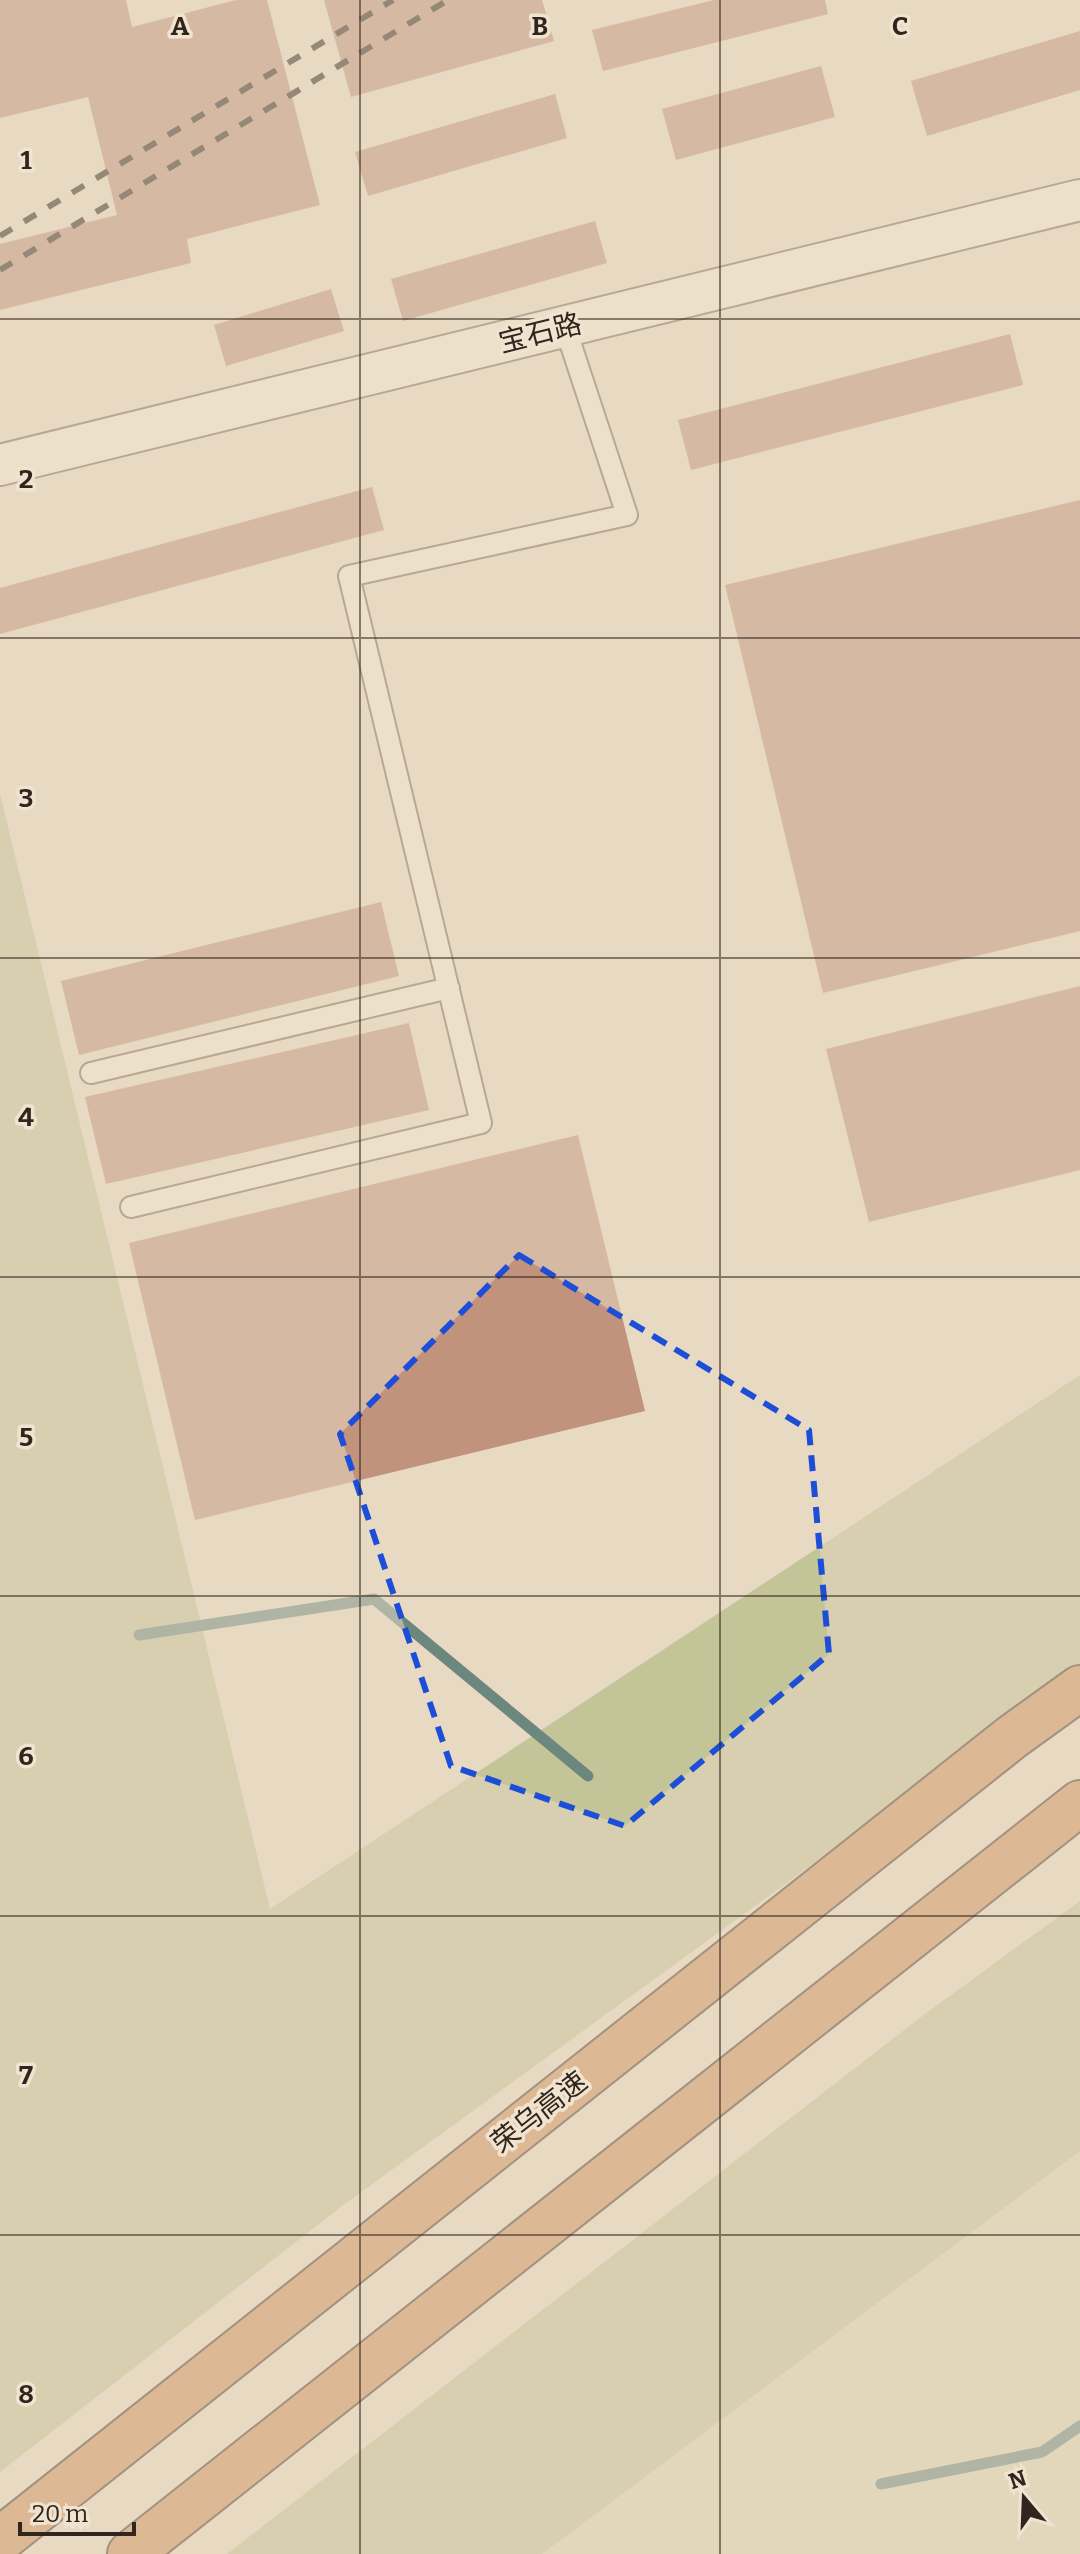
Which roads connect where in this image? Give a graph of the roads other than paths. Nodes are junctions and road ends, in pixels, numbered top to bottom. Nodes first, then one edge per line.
1 (1080, 200) edge
2 (565, 327) junction
3 (0, 465) edge
4 (449, 988) junction
5 (91, 1073) dead end
6 (131, 1207) dead end
7 (1080, 1688) edge
8 (1080, 1803) edge
9 (0, 2540) edge
10 (130, 2554) edge

1 - 2 street, 宝石路
2 - 3 street, 宝石路
2 - 4 lane
4 - 5 lane
4 - 6 lane
7 - 9 highway, 荣乌高速
8 - 10 highway

